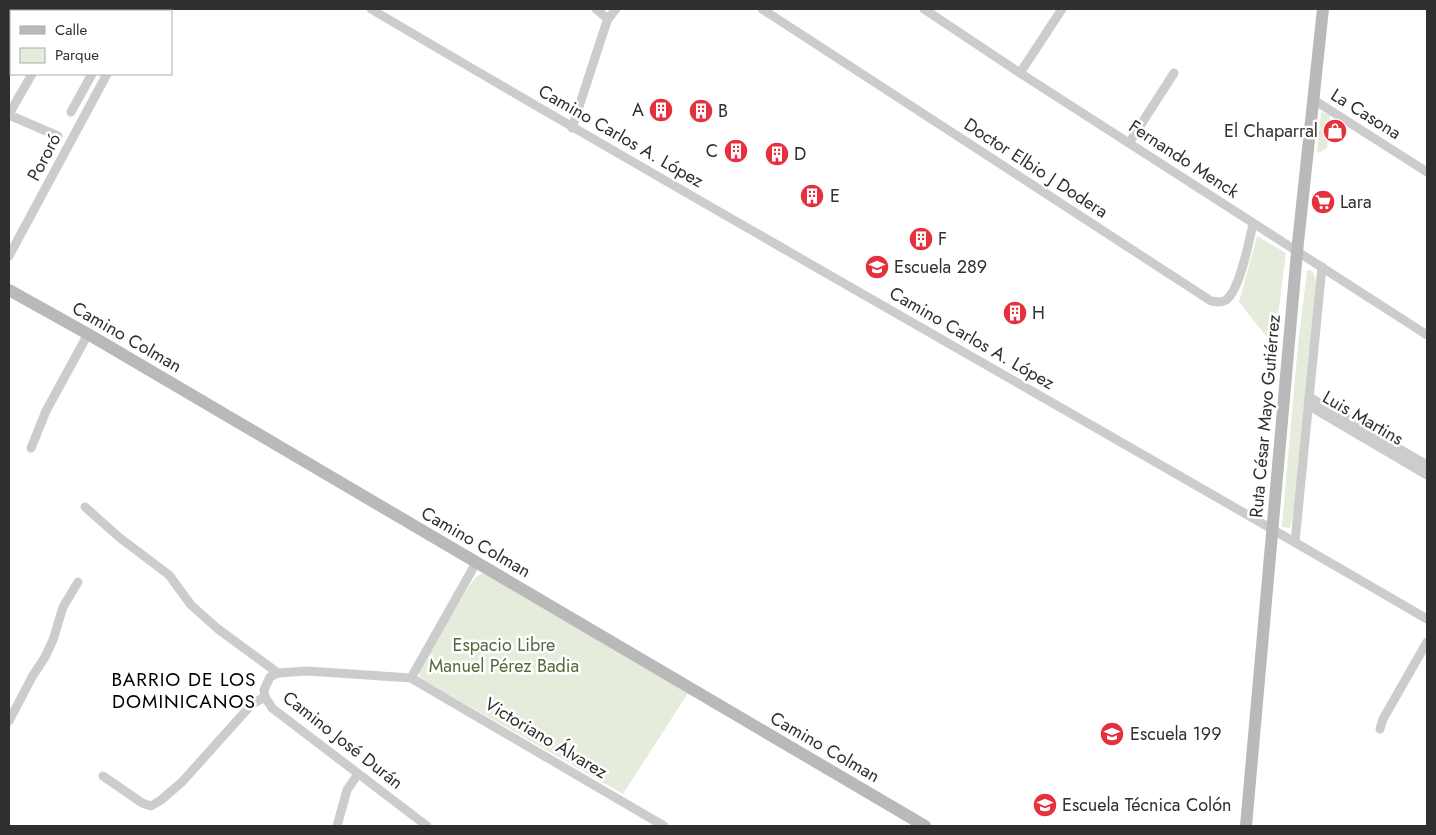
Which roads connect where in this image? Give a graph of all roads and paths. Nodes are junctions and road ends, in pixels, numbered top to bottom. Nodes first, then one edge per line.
1 (371, 9) edge
2 (596, 9) edge
3 (616, 9) edge
4 (762, 9) edge
5 (924, 9) edge
6 (1062, 9) edge
7 (1323, 9) edge
8 (608, 19) junction
9 (1020, 73) junction
10 (1174, 74) dead end
11 (31, 75) edge
12 (91, 75) edge
13 (106, 75) edge
14 (1314, 100) junction
15 (71, 112) dead end
16 (9, 115) edge
17 (572, 128) junction
18 (58, 136) dead end
19 (1129, 143) junction
20 (1427, 172) edge
21 (1253, 224) junction
22 (1298, 252) junction
23 (9, 256) edge
24 (1322, 268) junction
25 (9, 290) edge
26 (88, 334) junction
27 (1427, 335) edge
28 (1308, 401) junction
29 (31, 448) dead end
30 (1427, 465) edge
31 (1427, 475) edge
32 (85, 507) dead end
33 (1273, 530) junction
34 (1295, 542) junction
35 (476, 563) junction
36 (78, 582) dead end
37 (1427, 619) edge
38 (1427, 642) edge
39 (278, 673) junction
40 (411, 678) junction
41 (265, 697) junction
42 (9, 720) edge
43 (1380, 729) dead end
44 (358, 774) junction
45 (103, 776) dead end
46 (337, 826) edge
47 (427, 826) edge
48 (664, 826) edge
49 (925, 826) edge
50 (1246, 826) edge

1 - 17 street, Camino Carlos A. López
2 - 8 street
3 - 8 street
4 - 21 street, Doctor Elbio J Dodera
5 - 9 street, Fernando Menck
6 - 9 street
7 - 14 street, Ruta César Mayo Gutiérrez
8 - 17 street
9 - 19 street, Fernando Menck
10 - 19 street
11 - 16 street
12 - 15 street
13 - 23 street, Pororó
14 - 20 street, La Casona
14 - 22 street, Ruta César Mayo Gutiérrez
16 - 18 street
17 - 33 street, Camino Carlos A. López
19 - 21 street, Fernando Menck
21 - 22 street, Fernando Menck
22 - 24 street, Fernando Menck
22 - 33 street, Ruta César Mayo Gutiérrez
24 - 27 street, Fernando Menck
24 - 28 street
25 - 26 street, Camino Colman
26 - 29 street
26 - 35 street, Camino Colman
28 - 30 street, Luis Martins
28 - 31 street, Luis Martins
28 - 34 street
32 - 39 street, Camino José Durán
33 - 34 street, Camino Carlos A. López
33 - 50 street, Ruta César Mayo Gutiérrez
34 - 37 street, Camino Carlos A. López
35 - 40 street
35 - 49 street, Camino Colman
36 - 42 street
38 - 43 street
39 - 40 street, Camino José Durán
39 - 41 street, Camino José Durán
40 - 48 street, Victoriano Álvarez
41 - 44 street, Camino José Durán
41 - 45 street
44 - 46 street
44 - 47 street, Camino José Durán

